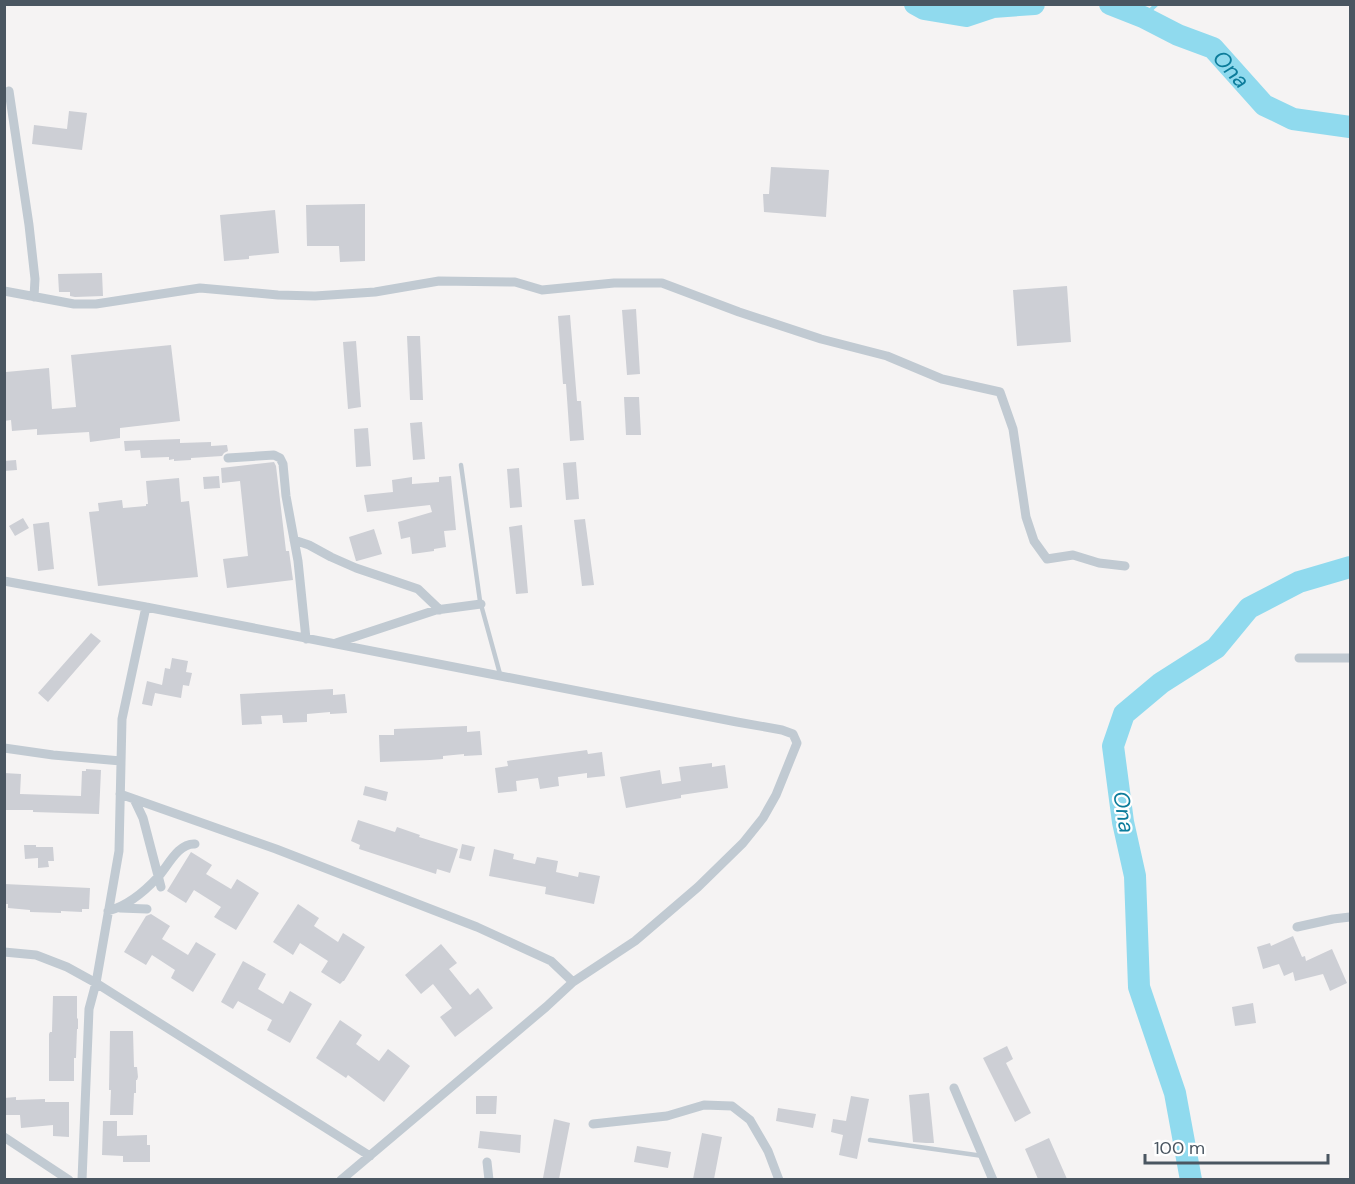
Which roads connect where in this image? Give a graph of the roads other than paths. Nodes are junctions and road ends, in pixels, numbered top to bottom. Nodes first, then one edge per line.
1 (9, 91) dead end
2 (4, 291) edge
3 (34, 297) junction
4 (228, 458) dead end
5 (461, 465) dead end
6 (294, 540) junction
7 (1125, 566) dead end
8 (4, 581) edge
9 (481, 604) junction
10 (146, 607) junction
11 (440, 610) junction
12 (306, 639) junction
13 (334, 644) junction
14 (1299, 658) dead end
15 (1350, 658) edge
16 (501, 676) junction
17 (4, 748) edge
18 (121, 760) junction
19 (120, 794) junction
20 (134, 799) junction
21 (195, 844) dead end
22 (159, 876) junction
23 (161, 887) dead end
24 (120, 908) junction
25 (147, 909) dead end
26 (108, 911) junction
27 (1350, 916) edge
28 (1297, 927) dead end
29 (4, 952) edge
30 (573, 982) junction
31 (96, 983) junction
32 (954, 1088) dead end
33 (593, 1124) dead end
34 (4, 1137) edge
35 (870, 1140) dead end
36 (370, 1156) junction
37 (983, 1156) junction
38 (487, 1162) dead end
39 (57, 1176) edge
40 (69, 1179) edge
41 (82, 1179) edge
42 (341, 1179) edge
43 (489, 1179) edge
44 (779, 1179) edge
45 (993, 1179) edge

1 - 3 street
2 - 3 street
3 - 7 street
4 - 6 street
5 - 9 lane
6 - 11 street
6 - 12 street
8 - 10 street
9 - 11 street
9 - 16 lane
10 - 12 street
10 - 18 street
11 - 13 street
12 - 13 street
13 - 16 street
14 - 15 street
16 - 30 street
17 - 18 street
18 - 19 street
19 - 20 street
19 - 26 street
20 - 22 street
20 - 30 street
21 - 22 street
22 - 23 street
22 - 24 street
24 - 25 street
24 - 26 street
26 - 31 street
27 - 28 street
29 - 31 street
30 - 36 street
31 - 36 street
31 - 41 street
32 - 37 street
33 - 44 street
34 - 39 street
35 - 37 lane
36 - 42 street
37 - 45 street
38 - 43 street
39 - 40 street

